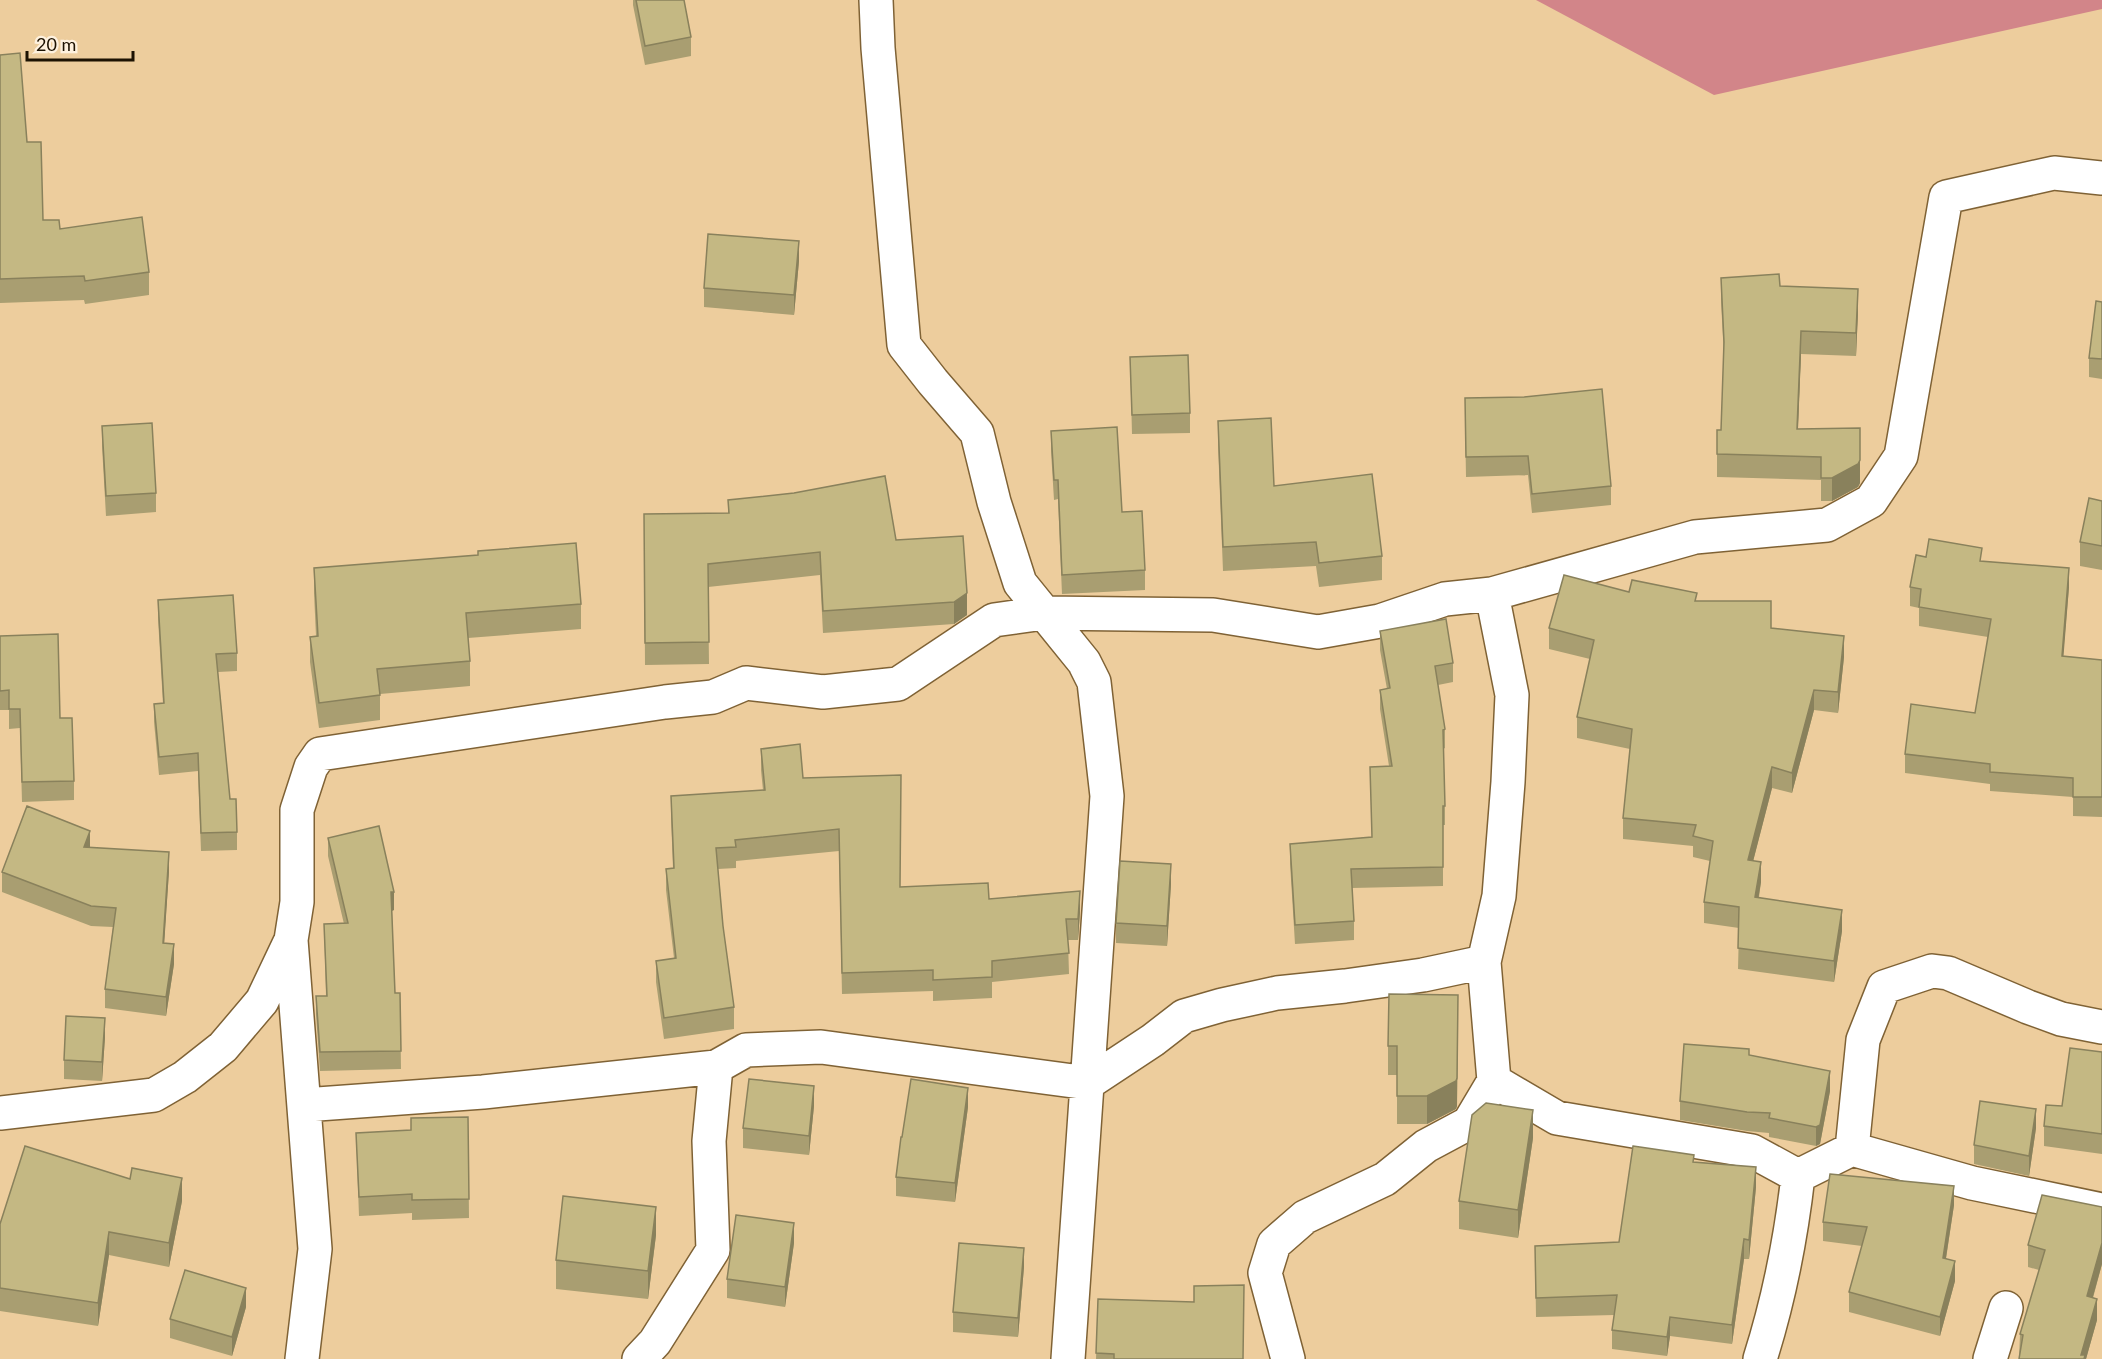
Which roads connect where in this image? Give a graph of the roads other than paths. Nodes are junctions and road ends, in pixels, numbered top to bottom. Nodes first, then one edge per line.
1 (876, 0) edge
2 (2102, 178) edge
3 (1492, 594) junction
4 (1044, 613) junction
5 (291, 940) junction
6 (1484, 962) junction
7 (2102, 1027) edge
8 (716, 1067) junction
9 (1494, 1081) junction
10 (1088, 1083) junction
11 (304, 1105) junction
12 (0, 1113) edge
13 (1852, 1149) junction
14 (1798, 1176) junction
15 (2102, 1209) edge
16 (2006, 1308) dead end
17 (302, 1359) edge
18 (639, 1359) edge
19 (1068, 1359) edge
20 (1288, 1359) edge
21 (1760, 1359) edge
22 (1990, 1359) edge

1 - 4 street
2 - 3 street
3 - 4 street
3 - 6 street
4 - 5 street
4 - 10 street
5 - 11 street
5 - 12 street
6 - 9 street
6 - 10 street
7 - 13 street
8 - 10 street
8 - 11 street
8 - 18 street
9 - 14 street
9 - 20 street
10 - 19 street
11 - 17 street
13 - 14 street
13 - 15 street
14 - 21 street
16 - 22 street

